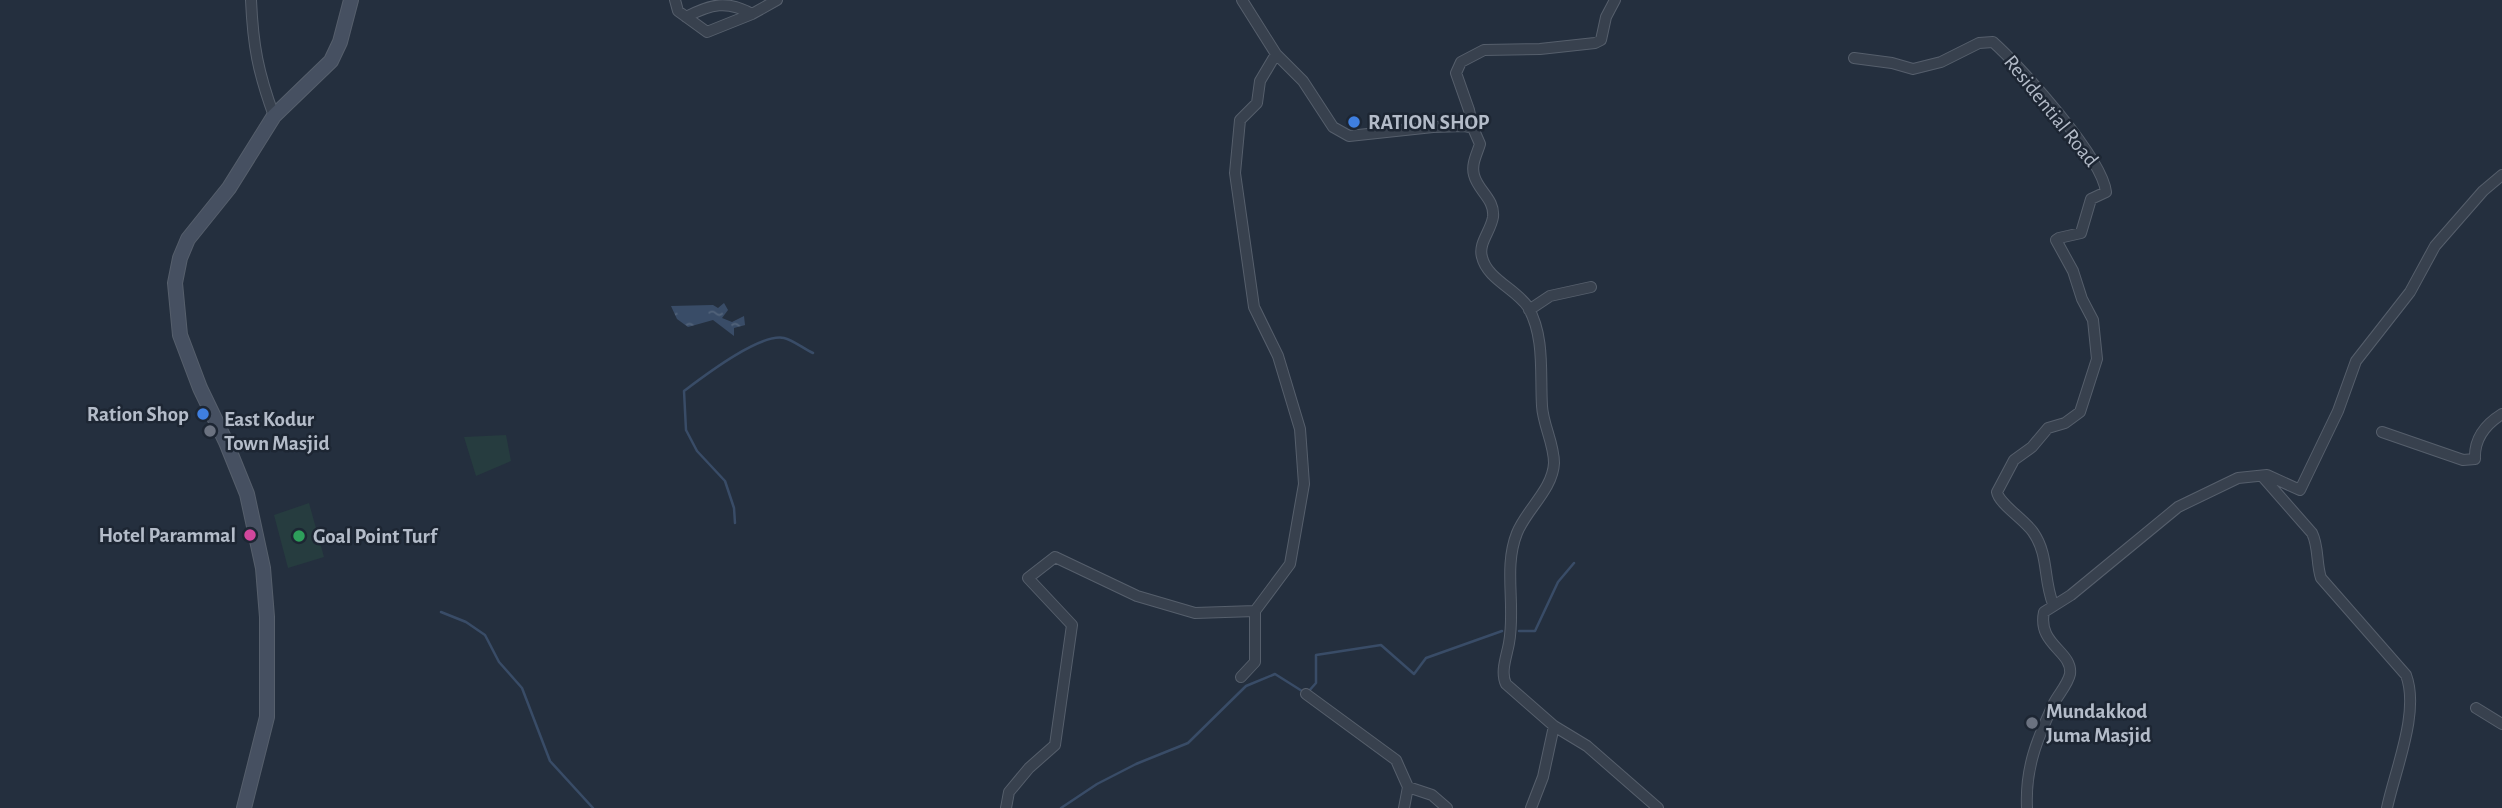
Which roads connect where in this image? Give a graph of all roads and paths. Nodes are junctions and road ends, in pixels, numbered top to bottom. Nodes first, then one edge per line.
1 (251, 0) edge
2 (351, 0) edge
3 (675, 0) edge
4 (777, 0) edge
5 (1242, 0) edge
6 (1615, 0) edge
7 (752, 14) junction
8 (686, 17) junction
9 (1276, 54) junction
10 (1854, 58) dead end
11 (274, 116) junction
12 (1473, 128) junction
13 (2502, 175) edge
14 (1591, 287) dead end
15 (1529, 310) junction
16 (2502, 414) edge
17 (2382, 432) dead end
18 (2262, 476) junction
19 (2053, 604) junction
20 (1255, 611) junction
21 (1241, 677) dead end
22 (1306, 694) dead end
23 (2476, 708) dead end
24 (2502, 724) edge
25 (1554, 726) junction
26 (1408, 787) junction
27 (244, 808) edge
28 (1006, 808) edge
29 (1404, 808) edge
30 (1447, 808) edge
31 (1531, 808) edge
32 (1658, 808) edge
33 (2027, 808) edge
34 (2387, 808) edge

1 - 11 street
2 - 11 main road
3 - 8 street
4 - 7 street
5 - 9 street
6 - 12 street
7 - 8 street
7 - 8 street
9 - 12 street
9 - 20 street
10 - 19 street, Residential Road
11 - 27 main road
12 - 15 street
13 - 18 street
14 - 15 street
15 - 25 street
16 - 17 street
18 - 19 street
18 - 34 street
19 - 33 street
20 - 21 street
20 - 28 street
22 - 26 street
23 - 24 street
25 - 31 street
25 - 32 street
26 - 29 street
26 - 30 street

